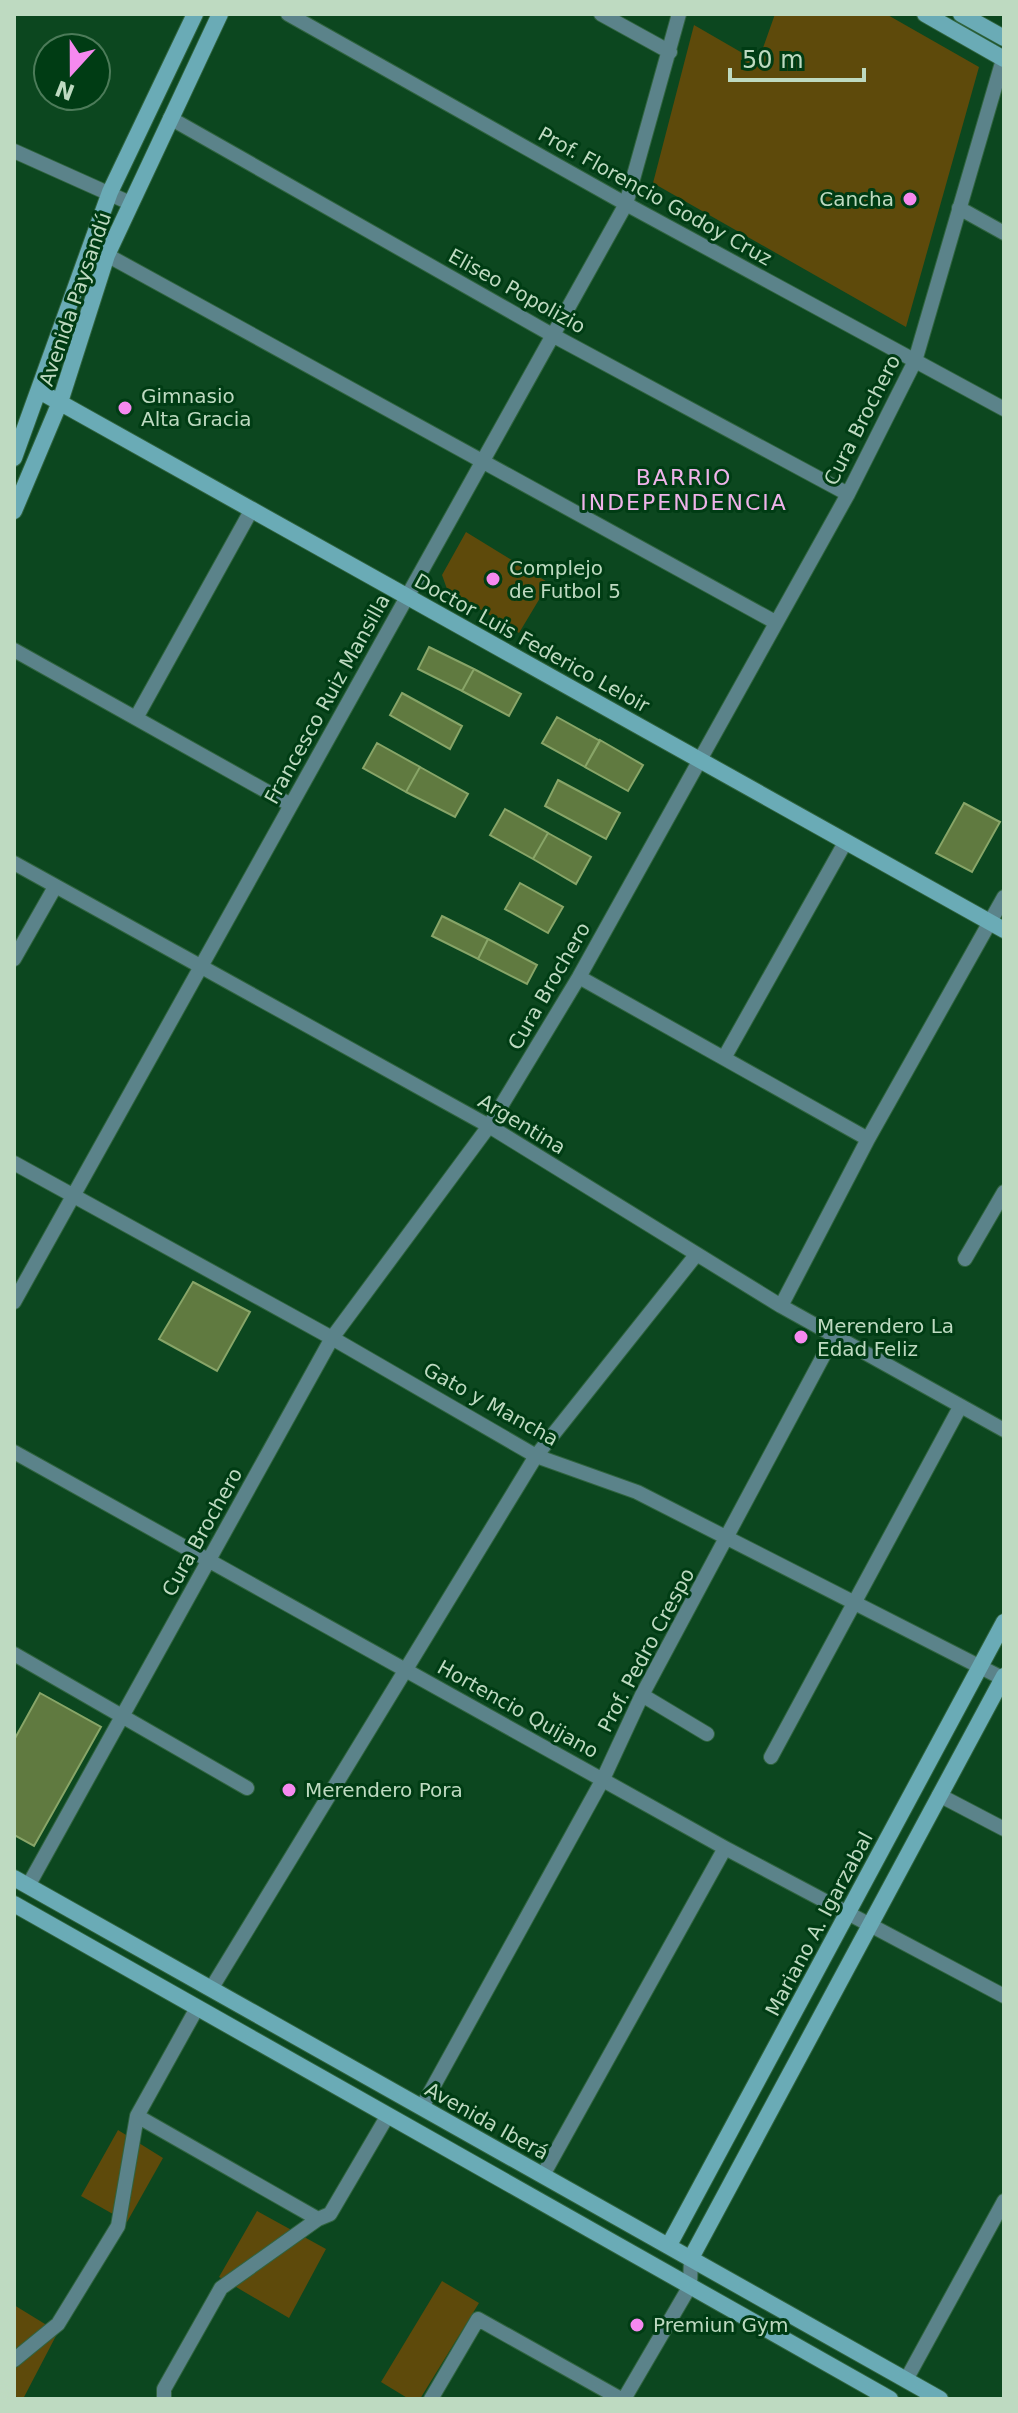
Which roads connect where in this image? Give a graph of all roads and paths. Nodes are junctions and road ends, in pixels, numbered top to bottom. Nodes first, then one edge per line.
1 (195, 14) edge
2 (220, 14) edge
3 (288, 14) edge
4 (601, 14) edge
5 (679, 14) edge
6 (925, 14) edge
7 (961, 14) edge
8 (1004, 38) edge
9 (670, 52) junction
10 (1004, 58) edge
11 (170, 118) junction
12 (14, 151) edge
13 (110, 192) junction
14 (130, 203) junction
15 (626, 204) junction
16 (959, 208) junction
17 (1004, 233) edge
18 (107, 255) junction
19 (554, 336) junction
20 (915, 361) junction
21 (41, 392) junction
22 (60, 402) junction
23 (1004, 409) edge
24 (16, 447) edge
25 (482, 461) junction
26 (848, 494) junction
27 (252, 509) junction
28 (14, 511) edge
29 (407, 597) junction
30 (775, 622) junction
31 (14, 650) edge
32 (136, 718) junction
33 (699, 758) junction
34 (291, 805) junction
35 (846, 841) junction
36 (14, 863) edge
37 (55, 887) junction
38 (1004, 897) edge
39 (997, 926) edge
40 (14, 959) edge
41 (201, 969) junction
42 (579, 977) junction
43 (724, 1058) junction
44 (489, 1126) junction
45 (868, 1139) junction
46 (14, 1163) edge
47 (1004, 1192) edge
48 (72, 1197) junction
49 (696, 1255) junction
50 (965, 1259) dead end
51 (14, 1302) edge
52 (781, 1306) junction
53 (834, 1336) junction
54 (332, 1338) junction
55 (960, 1407) junction
56 (1004, 1430) edge
57 (14, 1452) edge
58 (536, 1456) junction
59 (728, 1538) junction
60 (208, 1560) junction
61 (851, 1604) junction
62 (1004, 1622) edge
63 (14, 1654) edge
64 (404, 1668) junction
65 (981, 1668) junction
66 (1004, 1678) edge
67 (642, 1695) junction
68 (122, 1719) junction
69 (707, 1734) dead end
70 (771, 1757) dead end
71 (603, 1779) junction
72 (247, 1788) dead end
73 (939, 1795) junction
74 (1004, 1829) edge
75 (725, 1848) junction
76 (21, 1882) edge
77 (14, 1904) edge
78 (847, 1914) junction
79 (869, 1925) junction
80 (211, 1989) junction
81 (1004, 1996) edge
82 (197, 2008) junction
83 (422, 2107) junction
84 (388, 2115) junction
85 (137, 2116) junction
86 (543, 2175) junction
87 (1004, 2201) edge
88 (318, 2219) junction
89 (669, 2245) junction
90 (691, 2258) junction
91 (656, 2267) junction
92 (690, 2286) junction
93 (14, 2360) edge
94 (906, 2380) junction
95 (164, 2399) edge
96 (431, 2399) edge
97 (622, 2399) edge
98 (890, 2399) edge
99 (940, 2399) edge

1 - 13 main road, Avenida Paysandú
2 - 11 main road, Avenida Paysandú
3 - 15 street, Prof. Florencio Godoy Cruz
4 - 9 street
5 - 9 street, Francesco Ruiz Mansilla
6 - 10 main road
7 - 8 main road
9 - 15 street, Francesco Ruiz Mansilla
10 - 16 street, Cura Brochero
11 - 14 main road, Avenida Paysandú
11 - 19 street, Eliseo Popolizio
12 - 13 street
13 - 14 street
13 - 21 main road, Avenida Paysandú
14 - 18 main road, Avenida Paysandú
15 - 19 street, Francesco Ruiz Mansilla
15 - 20 street, Prof. Florencio Godoy Cruz
16 - 17 street
16 - 20 street, Cura Brochero
18 - 22 main road, Avenida Paysandú
18 - 25 street
19 - 25 street, Francesco Ruiz Mansilla
19 - 26 street, Eliseo Popolizio
20 - 23 street, Prof. Florencio Godoy Cruz
20 - 26 street, Cura Brochero
21 - 22 main road, Doctor Luis Federico Leloir
21 - 24 main road, Avenida Paysandú
22 - 27 main road, Doctor Luis Federico Leloir
22 - 28 main road, Avenida Paysandú
25 - 29 street, Francesco Ruiz Mansilla
25 - 30 street
26 - 30 street, Cura Brochero
27 - 29 main road, Doctor Luis Federico Leloir
27 - 32 street
29 - 33 main road, Doctor Luis Federico Leloir
29 - 34 street, Francesco Ruiz Mansilla
30 - 33 street, Cura Brochero
31 - 32 street
32 - 34 street
33 - 35 main road, Doctor Luis Federico Leloir
33 - 42 street, Cura Brochero
34 - 41 street, Francesco Ruiz Mansilla
35 - 39 main road, Doctor Luis Federico Leloir
35 - 43 street
36 - 37 street, Argentina
37 - 40 street
37 - 41 street, Argentina
38 - 39 street
39 - 45 street
41 - 44 street, Argentina
41 - 48 street, Francesco Ruiz Mansilla
42 - 43 street
42 - 44 street, Cura Brochero
43 - 45 street
44 - 49 street, Argentina
44 - 54 street, Cura Brochero
45 - 52 street
46 - 48 street, Gato y Mancha
47 - 50 street
48 - 51 street, Francesco Ruiz Mansilla
48 - 54 street, Gato y Mancha
49 - 52 street, Argentina
49 - 58 street
52 - 53 street, Argentina
53 - 55 street, Argentina
53 - 59 street, Prof. Pedro Crespo
54 - 58 street, Gato y Mancha
54 - 60 street, Cura Brochero
55 - 56 street, Argentina
55 - 61 street
57 - 60 street, Hortencio Quijano
58 - 59 street, Gato y Mancha
58 - 64 street
59 - 61 street, Gato y Mancha
59 - 67 street, Prof. Pedro Crespo
60 - 64 street, Hortencio Quijano
60 - 68 street, Cura Brochero
61 - 65 street, Gato y Mancha
61 - 70 street
62 - 65 main road, Mariano A. Igarzabal
63 - 68 street
64 - 71 street, Hortencio Quijano
64 - 80 street
65 - 66 street, Gato y Mancha
65 - 78 main road, Mariano A. Igarzabal
66 - 73 main road
67 - 69 street
67 - 71 street, Prof. Pedro Crespo
68 - 72 street
68 - 76 street, Cura Brochero
71 - 75 street, Hortencio Quijano
71 - 83 street, Prof. Pedro Crespo
73 - 74 street
73 - 79 main road
75 - 78 street, Hortencio Quijano
75 - 86 street
76 - 80 main road, Avenida Iberá
77 - 82 main road
78 - 79 street, Hortencio Quijano
78 - 89 main road, Mariano A. Igarzabal
79 - 81 street, Hortencio Quijano
79 - 90 main road
80 - 83 main road, Avenida Iberá
82 - 84 main road
82 - 85 street
83 - 86 main road, Avenida Iberá
84 - 88 street
84 - 91 main road
85 - 88 street
85 - 93 street
86 - 89 main road, Avenida Iberá
87 - 94 street
88 - 95 street
89 - 90 main road, Avenida Iberá
89 - 91 street
90 - 92 street
90 - 94 main road, Avenida Iberá
91 - 92 main road
92 - 97 street
92 - 98 main road
94 - 99 main road, Avenida Iberá
96 - 97 street

